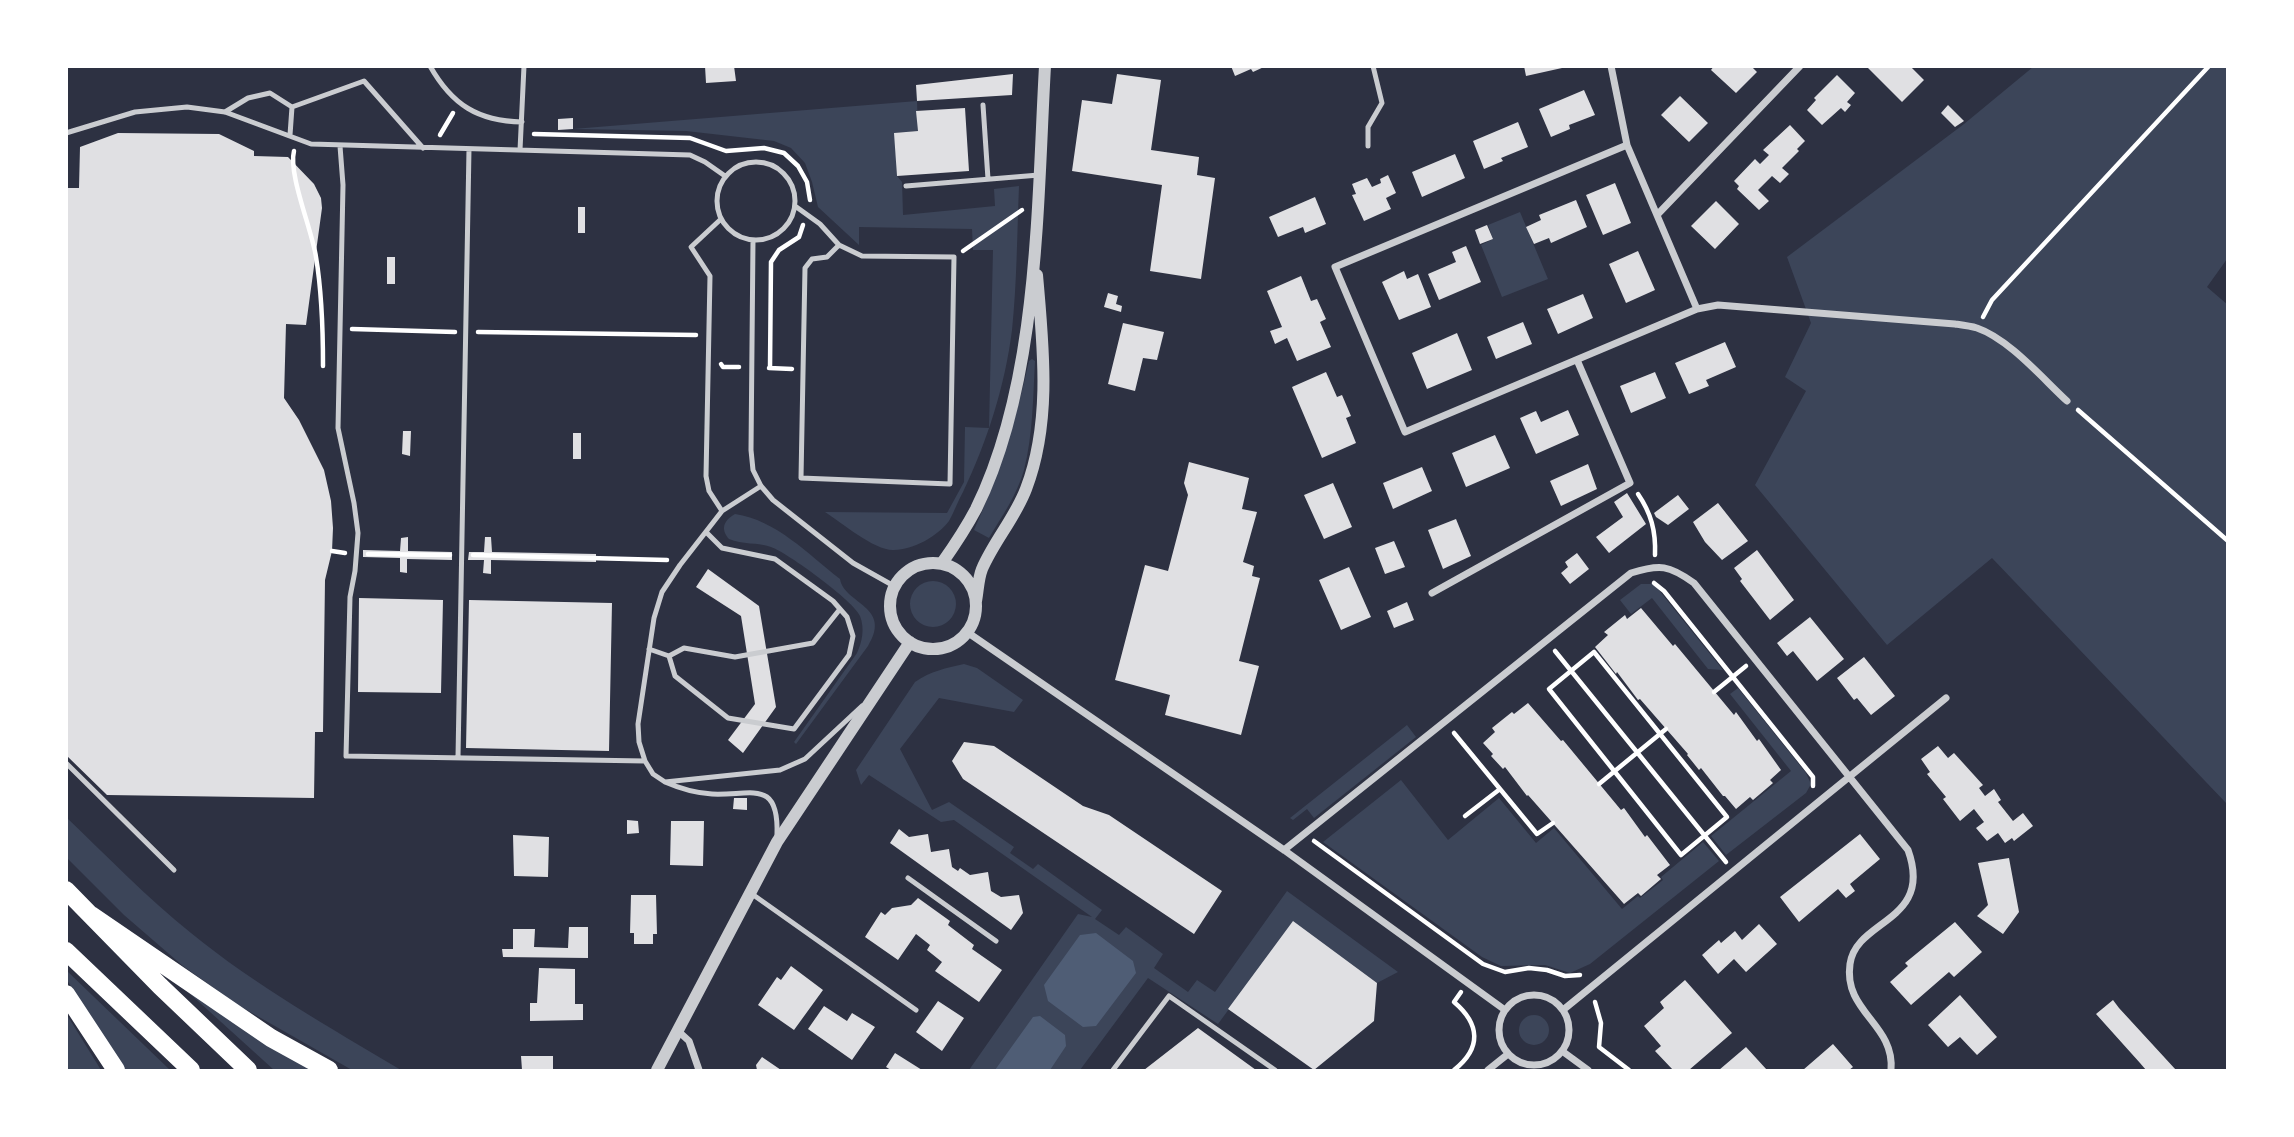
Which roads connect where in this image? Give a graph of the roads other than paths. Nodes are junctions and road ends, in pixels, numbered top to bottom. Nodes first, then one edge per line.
1 (429, 66) edge
2 (524, 66) edge
3 (1045, 66) edge
4 (1373, 66) edge
5 (1611, 66) edge
6 (1800, 66) edge
7 (983, 105) dead end
8 (292, 107) junction
9 (225, 112) junction
10 (522, 122) junction
11 (66, 133) edge
12 (290, 135) junction
13 (1627, 145) junction
14 (340, 146) junction
15 (1368, 146) dead end
16 (423, 148) junction
17 (470, 149) junction
18 (520, 150) junction
19 (1038, 175) junction
20 (724, 176) junction
21 (988, 179) junction
22 (906, 186) dead end
23 (795, 206) junction
24 (1657, 215) junction
25 (720, 219) junction
26 (753, 240) junction
27 (839, 245) junction
28 (1035, 250) junction
29 (1697, 309) junction
30 (1577, 360) junction
31 (2067, 401) road end
32 (761, 486) junction
33 (722, 511) junction
34 (706, 532) junction
35 (943, 563) junction
36 (894, 586) junction
37 (1432, 593) dead end
38 (976, 601) junction
39 (840, 609) junction
40 (967, 632) junction
41 (910, 642) junction
42 (649, 649) junction
43 (669, 656) junction
44 (874, 695) junction
45 (1946, 698) dead end
46 (458, 757) junction
47 (645, 761) junction
48 (66, 763) edge
49 (1849, 776) junction
50 (665, 782) junction
51 (777, 842) junction
52 (1284, 850) junction
53 (174, 870) dead end
54 (908, 878) dead end
55 (66, 890) edge
56 (749, 892) junction
57 (91, 915) junction
58 (996, 941) dead end
59 (66, 951) edge
60 (66, 994) edge
61 (916, 1010) dead end
62 (1505, 1010) junction
63 (1563, 1010) junction
64 (677, 1030) junction
65 (1562, 1051) junction
66 (1508, 1055) junction
67 (116, 1070) edge
68 (191, 1070) edge
69 (247, 1070) edge
70 (329, 1070) edge
71 (657, 1070) edge
72 (699, 1070) edge
73 (1113, 1070) edge
74 (1275, 1070) edge
75 (1488, 1070) edge
76 (1588, 1070) edge
77 (1891, 1070) edge

1 - 10 lane
2 - 10 lane
3 - 19 street
4 - 15 lane
5 - 13 street
6 - 24 street
7 - 21 lane
8 - 9 lane
8 - 12 lane
8 - 16 lane
9 - 11 lane
9 - 12 lane
10 - 18 lane
12 - 14 lane
13 - 24 street
13 - 30 street
14 - 16 lane
14 - 46 lane
16 - 17 lane
17 - 18 lane
17 - 46 lane
18 - 20 lane
19 - 21 lane
19 - 28 street
20 - 23 lane
20 - 25 lane
21 - 22 lane
23 - 26 lane
23 - 27 lane
24 - 29 street
25 - 26 lane
25 - 33 lane
26 - 32 lane
27 - 27 lane
28 - 35 street
28 - 38 street
29 - 30 street
29 - 31 street
30 - 37 street
32 - 33 lane
32 - 36 lane
33 - 34 lane
34 - 39 lane
34 - 42 lane
35 - 36 street
35 - 38 street
36 - 41 street
38 - 40 street
39 - 43 lane
39 - 43 lane
40 - 41 street
40 - 52 street
41 - 44 street
42 - 43 lane
42 - 47 lane
44 - 50 lane
44 - 51 street
45 - 49 street
46 - 47 lane
47 - 50 lane
48 - 53 lane
49 - 52 street
49 - 63 street
49 - 77 street
50 - 51 lane
51 - 56 street
52 - 62 street
54 - 58 lane
55 - 57 main road
56 - 61 lane
56 - 64 street
57 - 69 main road
57 - 70 main road
59 - 68 main road
60 - 67 main road
62 - 63 street
62 - 66 street
63 - 65 street
64 - 71 street
64 - 72 street
65 - 66 street
65 - 76 street
66 - 75 street
73 - 74 lane

